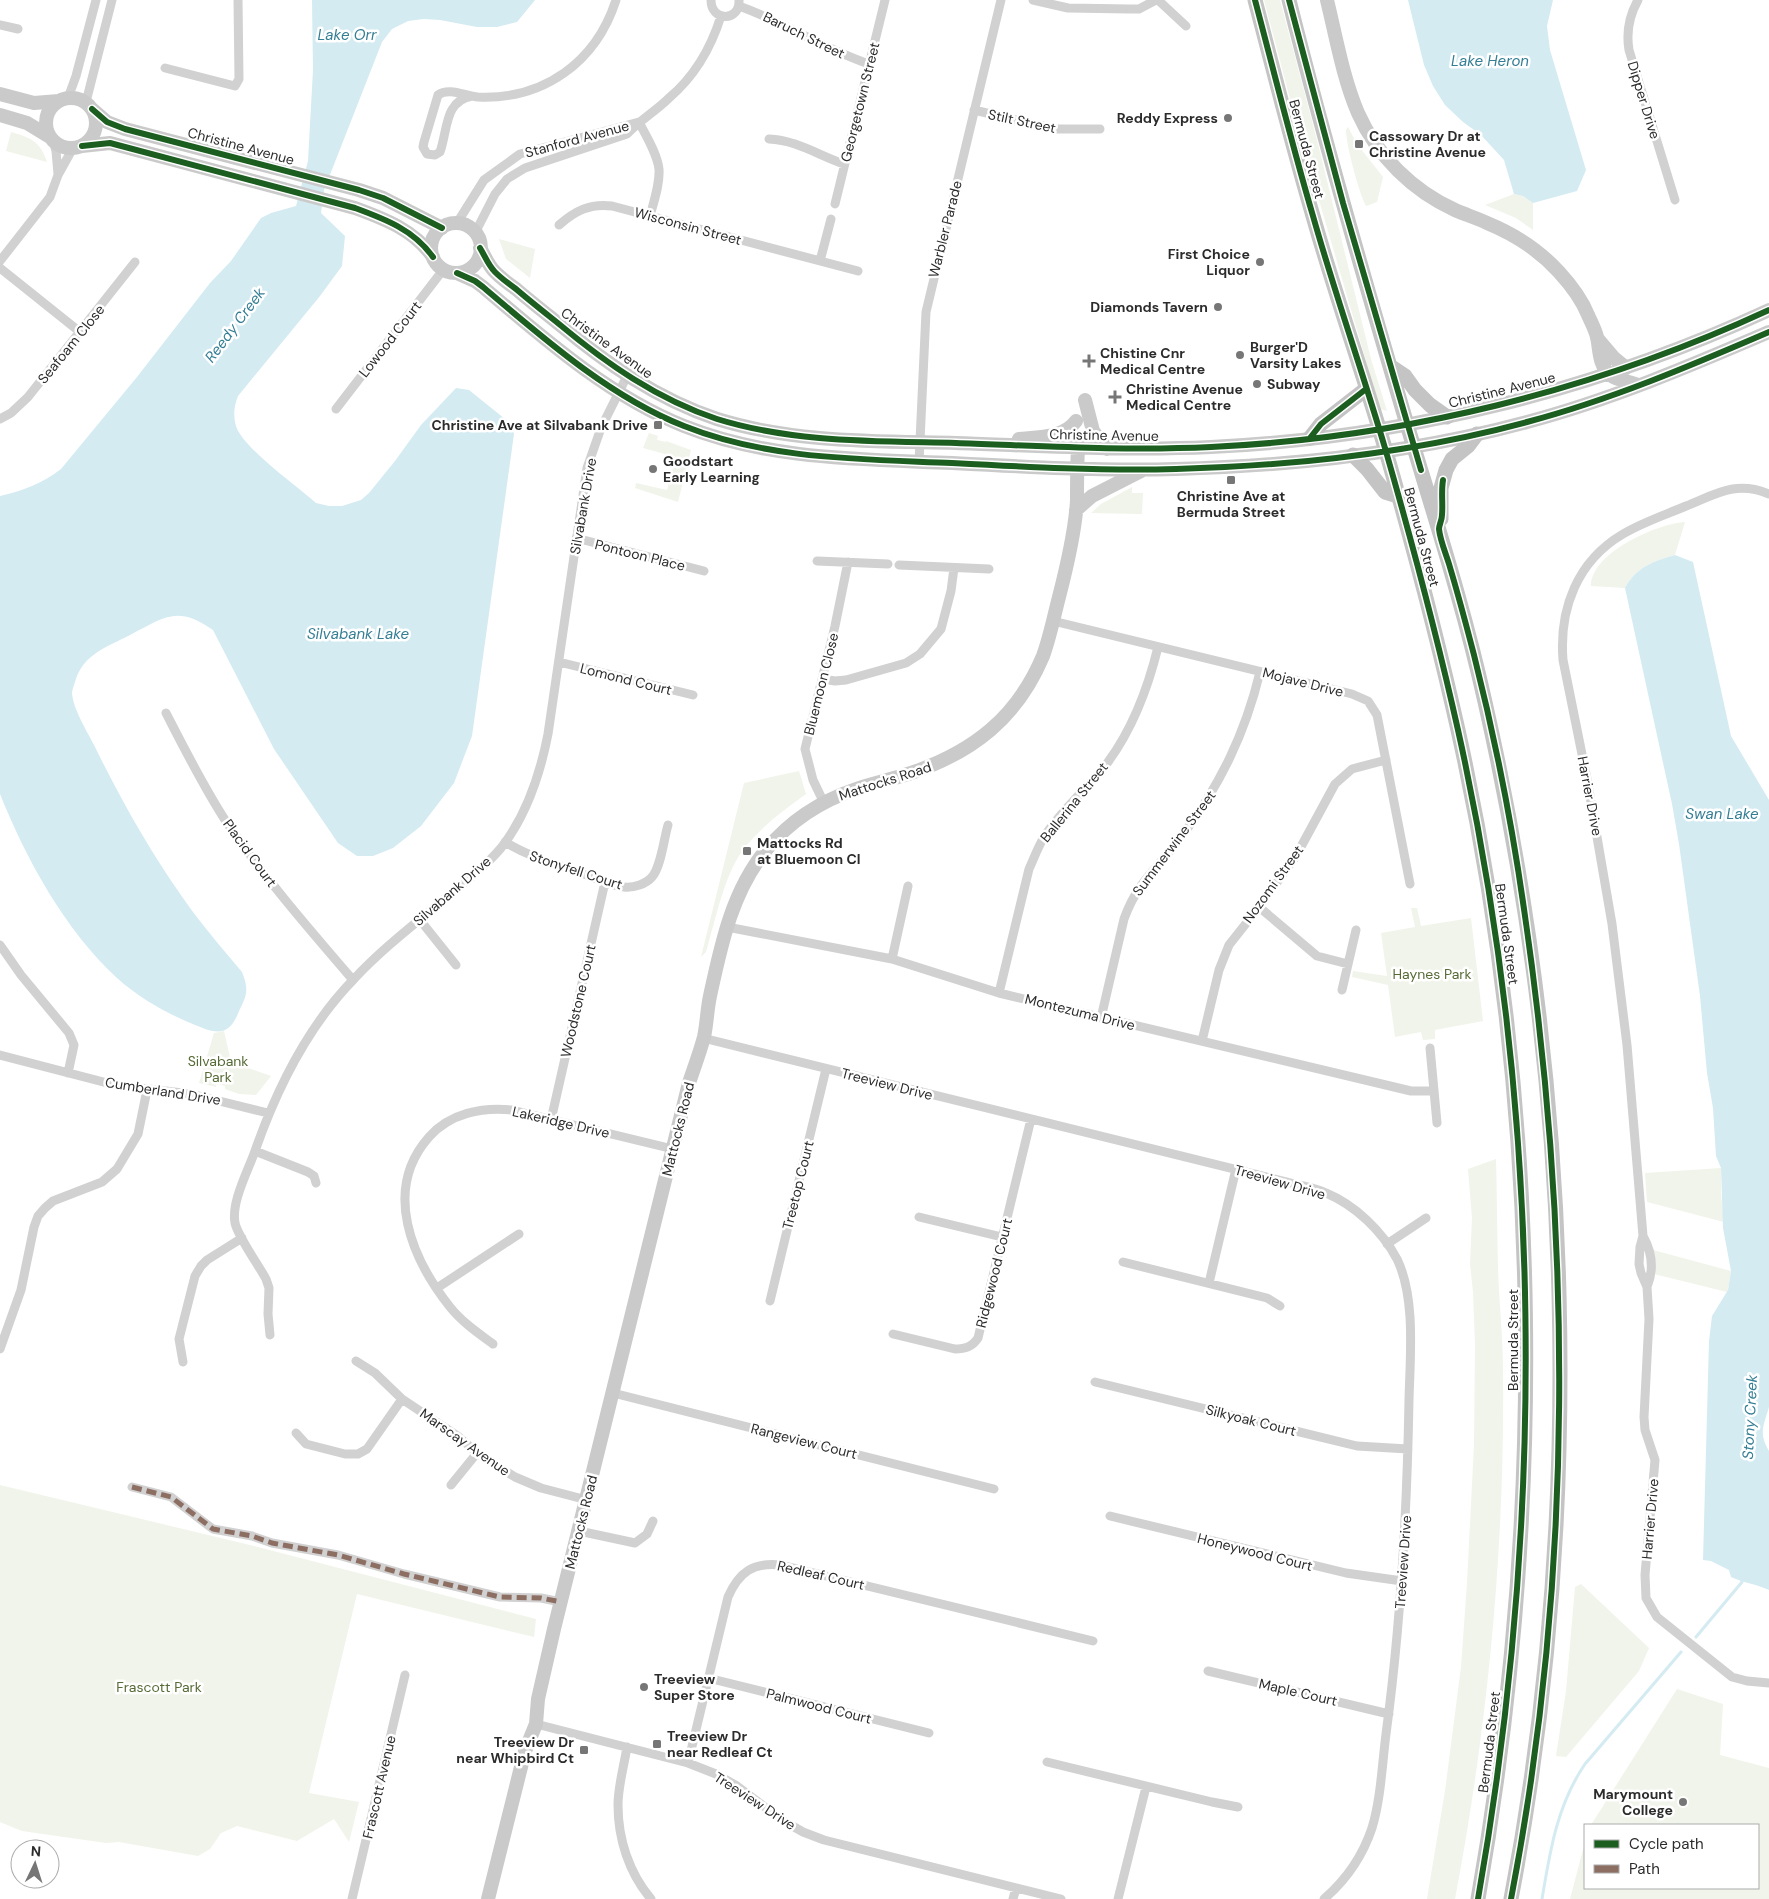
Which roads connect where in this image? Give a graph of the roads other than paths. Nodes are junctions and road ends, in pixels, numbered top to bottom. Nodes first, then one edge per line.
1 (96, 0) edge
2 (112, 0) edge
3 (238, 0) edge
4 (616, 0) edge
5 (709, 0) edge
6 (885, 0) edge
7 (1001, 0) edge
8 (1034, 0) edge
9 (1157, 0) edge
10 (1255, 0) edge
11 (1289, 0) edge
12 (1327, 0) edge
13 (1638, 0) edge
14 (739, 3) edge
15 (721, 16) junction
16 (0, 25) edge
17 (1186, 26) dead end
18 (18, 29) dead end
19 (869, 64) junction
20 (165, 68) dead end
21 (0, 94) edge
22 (469, 96) junction
23 (63, 99) junction
24 (89, 105) junction
25 (974, 110) junction
26 (0, 115) edge
27 (639, 122) junction
28 (1100, 129) dead end
29 (51, 139) junction
30 (768, 139) dead end
31 (78, 147) junction
32 (844, 164) junction
33 (58, 175) junction
34 (1675, 200) dead end
35 (835, 204) dead end
36 (650, 216) junction
37 (831, 219) dead end
38 (458, 223) junction
39 (559, 225) dead end
40 (442, 228) junction
41 (475, 233) junction
42 (480, 248) junction
43 (432, 258) junction
44 (0, 261) edge
45 (820, 261) junction
46 (136, 262) dead end
47 (0, 268) edge
48 (450, 271) junction
49 (858, 271) dead end
50 (1769, 310) edge
51 (1769, 319) edge
52 (1724, 331) junction
53 (80, 332) junction
54 (1769, 332) edge
55 (1597, 337) junction
56 (1390, 366) junction
57 (1626, 368) junction
58 (1609, 374) junction
59 (626, 376) junction
60 (1638, 385) junction
61 (1366, 389) junction
62 (618, 392) junction
63 (1085, 400) dead end
64 (336, 409) dead end
65 (1447, 417) junction
66 (0, 419) edge
67 (1076, 421) dead end
68 (1407, 425) junction
69 (1379, 429) junction
70 (1477, 434) junction
71 (812, 437) junction
72 (1310, 438) junction
73 (919, 443) junction
74 (986, 445) junction
75 (1414, 445) junction
76 (1078, 448) junction
77 (1108, 449) junction
78 (1385, 450) junction
79 (1353, 455) junction
80 (811, 456) junction
81 (919, 462) junction
82 (1077, 469) junction
83 (1144, 470) junction
84 (1769, 494) edge
85 (1398, 496) junction
86 (1076, 510) junction
87 (1439, 530) junction
88 (576, 538) junction
89 (817, 560) dead end
90 (848, 562) junction
91 (888, 564) dead end
92 (899, 565) dead end
93 (954, 568) junction
94 (989, 570) dead end
95 (704, 571) dead end
96 (1053, 621) junction
97 (1158, 647) junction
98 (558, 662) junction
99 (1260, 672) junction
100 (823, 680) junction
101 (693, 696) dead end
102 (166, 713) dead end
103 (1386, 760) junction
104 (824, 803) junction
105 (668, 825) dead end
106 (505, 842) junction
107 (605, 882) junction
108 (1410, 884) dead end
109 (908, 886) dead end
110 (1259, 907) junction
111 (420, 920) junction
112 (727, 927) junction
113 (1356, 930) dead end
114 (0, 945) edge
115 (892, 959) junction
116 (456, 964) dead end
117 (1348, 964) junction
118 (353, 980) junction
119 (1342, 990) dead end
120 (999, 993) junction
121 (1101, 1018) junction
122 (703, 1038) junction
123 (1202, 1041) junction
124 (1430, 1048) dead end
125 (0, 1055) edge
126 (826, 1070) junction
127 (68, 1073) junction
128 (147, 1090) junction
129 (1434, 1091) junction
130 (268, 1113) junction
131 (1031, 1118) junction
132 (551, 1120) junction
133 (1437, 1123) dead end
134 (673, 1149) junction
135 (255, 1151) junction
136 (1236, 1169) junction
137 (316, 1183) dead end
138 (920, 1217) dead end
139 (1426, 1218) dead end
140 (518, 1234) dead end
141 (1002, 1237) junction
142 (242, 1238) junction
143 (1387, 1244) junction
144 (1123, 1262) dead end
145 (1209, 1283) junction
146 (437, 1288) junction
147 (770, 1301) dead end
148 (1280, 1306) dead end
149 (893, 1334) dead end
150 (270, 1335) dead end
151 (493, 1344) dead end
152 (0, 1349) edge
153 (356, 1361) dead end
154 (183, 1362) dead end
155 (1095, 1382) dead end
156 (613, 1394) junction
157 (402, 1399) junction
158 (296, 1433) dead end
159 (1408, 1449) junction
160 (477, 1454) junction
161 (451, 1485) dead end
162 (132, 1487) dead end
163 (994, 1489) dead end
164 (587, 1500) junction
165 (1110, 1516) dead end
166 (653, 1521) dead end
167 (579, 1531) junction
168 (1402, 1581) junction
169 (561, 1602) junction
170 (1093, 1641) dead end
171 (1208, 1670) dead end
172 (405, 1675) dead end
173 (708, 1678) junction
174 (1769, 1683) edge
175 (1389, 1714) junction
176 (536, 1724) junction
177 (929, 1734) dead end
178 (628, 1747) junction
179 (1048, 1762) dead end
180 (688, 1763) junction
181 (1146, 1786) junction
182 (1238, 1806) dead end
183 (1016, 1888) junction
184 (352, 1899) edge
185 (488, 1899) edge
186 (651, 1899) edge
187 (1014, 1899) edge
188 (1061, 1899) edge
189 (1118, 1899) edge
190 (1324, 1899) edge
191 (1478, 1899) edge
192 (1511, 1899) edge

1 - 23 street
2 - 24 street
3 - 20 street
4 - 22 street
5 - 15 street
6 - 19 street, Georgetown Street
7 - 25 street, Warbler Parade
8 - 9 street
9 - 17 street
10 - 61 main road, Bermuda Street
11 - 56 main road, Bermuda Street
12 - 55 main road
13 - 34 street, Dipper Drive
14 - 15 street
14 - 19 street, Baruch Street
15 - 27 street, Stanford Avenue
16 - 18 street
19 - 32 street, Georgetown Street
21 - 23 main road
22 - 22 street
23 - 24 main road
23 - 29 main road
24 - 31 main road
24 - 40 main road, Christine Avenue
25 - 28 street, Stilt Street
25 - 73 street, Warbler Parade
26 - 29 main road
27 - 36 street
27 - 38 street, Stanford Avenue
27 - 41 street, Stanford Avenue
29 - 31 main road
29 - 33 street
30 - 32 street
31 - 33 street
31 - 43 main road
32 - 35 street, Georgetown Street
33 - 44 street
36 - 39 street, Wisconsin Street
36 - 45 street, Wisconsin Street
37 - 45 street
38 - 40 main road
38 - 41 main road
40 - 43 main road
41 - 42 main road
42 - 48 main road
42 - 59 main road, Christine Avenue
43 - 48 main road
45 - 49 street, Wisconsin Street
46 - 53 street, Seafoam Close
47 - 53 street
48 - 62 main road
48 - 64 street, Lowood Court
50 - 52 main road, Christine Avenue
51 - 52 main road
52 - 57 main road, Christine Avenue
53 - 66 street, Seafoam Close
54 - 60 main road
55 - 57 main road
55 - 58 main road
56 - 65 main road
56 - 68 main road, Bermuda Street
57 - 58 main road, Christine Avenue
58 - 60 main road
58 - 65 main road, Christine Avenue
59 - 62 street, Silvabank Drive
59 - 71 main road, Christine Avenue
60 - 70 main road
61 - 69 main road, Bermuda Street
61 - 72 main road
62 - 80 main road
62 - 88 street, Silvabank Drive
63 - 77 main road
65 - 68 main road, Christine Avenue
67 - 74 main road
68 - 69 main road, Christine Avenue
68 - 75 main road, Bermuda Street
69 - 72 main road, Christine Avenue
69 - 78 main road, Bermuda Street
70 - 75 main road
70 - 87 main road
71 - 73 main road, Christine Avenue
71 - 80 main road
72 - 77 main road, Christine Avenue
73 - 74 main road, Christine Avenue
73 - 81 street, Warbler Parade
74 - 76 main road, Christine Avenue
75 - 78 main road
75 - 87 main road, Bermuda Street
76 - 77 main road, Christine Avenue
76 - 82 main road, Christine Avenue
78 - 79 main road
78 - 85 main road, Bermuda Street
79 - 83 main road
79 - 85 main road
80 - 81 main road
81 - 82 main road
82 - 83 main road
82 - 86 main road, Christine Avenue
83 - 86 main road
84 - 174 street, Harrier Drive
85 - 191 main road, Bermuda Street
86 - 96 main road, Mattocks Road
87 - 192 main road, Bermuda Street
88 - 95 street, Pontoon Place
88 - 98 street, Silvabank Drive
89 - 90 street
90 - 91 street
90 - 100 street, Bluemoon Close
92 - 93 street
93 - 94 street
93 - 100 street
96 - 97 street, Mojave Drive
96 - 104 main road, Mattocks Road
97 - 99 street, Mojave Drive
97 - 120 street, Ballerina Street
98 - 101 street, Lomond Court
98 - 106 street, Silvabank Drive
99 - 103 street, Mojave Drive
99 - 121 street, Summerwine Street
100 - 104 street, Bluemoon Close
102 - 118 street, Placid Court
103 - 108 street, Mojave Drive
103 - 110 street, Nozomi Street
104 - 112 main road, Mattocks Road
105 - 107 street, Stonyfell Court
106 - 107 street, Stonyfell Court
106 - 111 street, Silvabank Drive
107 - 132 street, Woodstone Court
109 - 115 street
110 - 117 street
110 - 123 street, Nozomi Street
111 - 116 street
111 - 118 street, Silvabank Drive
112 - 115 street, Montezuma Drive
112 - 122 main road, Mattocks Road
113 - 117 street
114 - 127 street
115 - 120 street, Montezuma Drive
117 - 119 street
118 - 130 street, Silvabank Drive
120 - 121 street, Montezuma Drive
121 - 123 street, Montezuma Drive
122 - 126 street, Treeview Drive
122 - 134 main road, Mattocks Road
123 - 129 street, Montezuma Drive
124 - 129 street
125 - 127 street, Cumberland Drive
126 - 131 street, Treeview Drive
126 - 147 street, Treetop Court
127 - 128 street, Cumberland Drive
128 - 130 street, Cumberland Drive
128 - 152 street
129 - 133 street
130 - 135 street, Silvabank Drive
131 - 136 street, Treeview Drive
131 - 141 street, Ridgewood Court
132 - 134 street, Lakeridge Drive
132 - 146 street, Lakeridge Drive
134 - 156 main road, Mattocks Road
135 - 137 street
135 - 142 street, Silvabank Drive
136 - 143 street, Treeview Drive
136 - 145 street
138 - 141 street
139 - 143 street
140 - 146 street
141 - 149 street, Ridgewood Court
142 - 150 street, Silvabank Drive
142 - 154 street
143 - 159 street, Treeview Drive
144 - 145 street
145 - 148 street
146 - 151 street, Lakeridge Drive
153 - 157 street, Marscay Avenue
155 - 159 street, Silkyoak Court
156 - 163 street, Rangeview Court
156 - 164 main road, Mattocks Road
157 - 158 street
157 - 160 street, Marscay Avenue
159 - 168 street, Treeview Drive
160 - 161 street
160 - 164 street, Marscay Avenue
162 - 169 street
164 - 167 main road, Mattocks Road
165 - 168 street, Honeywood Court
166 - 167 street
167 - 169 main road, Mattocks Road
168 - 175 street, Treeview Drive
169 - 176 main road, Mattocks Road
170 - 173 street, Redleaf Court
171 - 175 street, Maple Court
172 - 184 street, Frascott Avenue
173 - 177 street, Palmwood Court
173 - 180 street, Redleaf Court
175 - 190 street, Treeview Drive
176 - 178 street, Treeview Drive
176 - 185 main road, Mattocks Road
178 - 180 street, Treeview Drive
178 - 186 street
179 - 181 street
180 - 183 street, Treeview Drive
181 - 182 street
181 - 189 street
183 - 187 street
183 - 188 street, Treeview Drive

